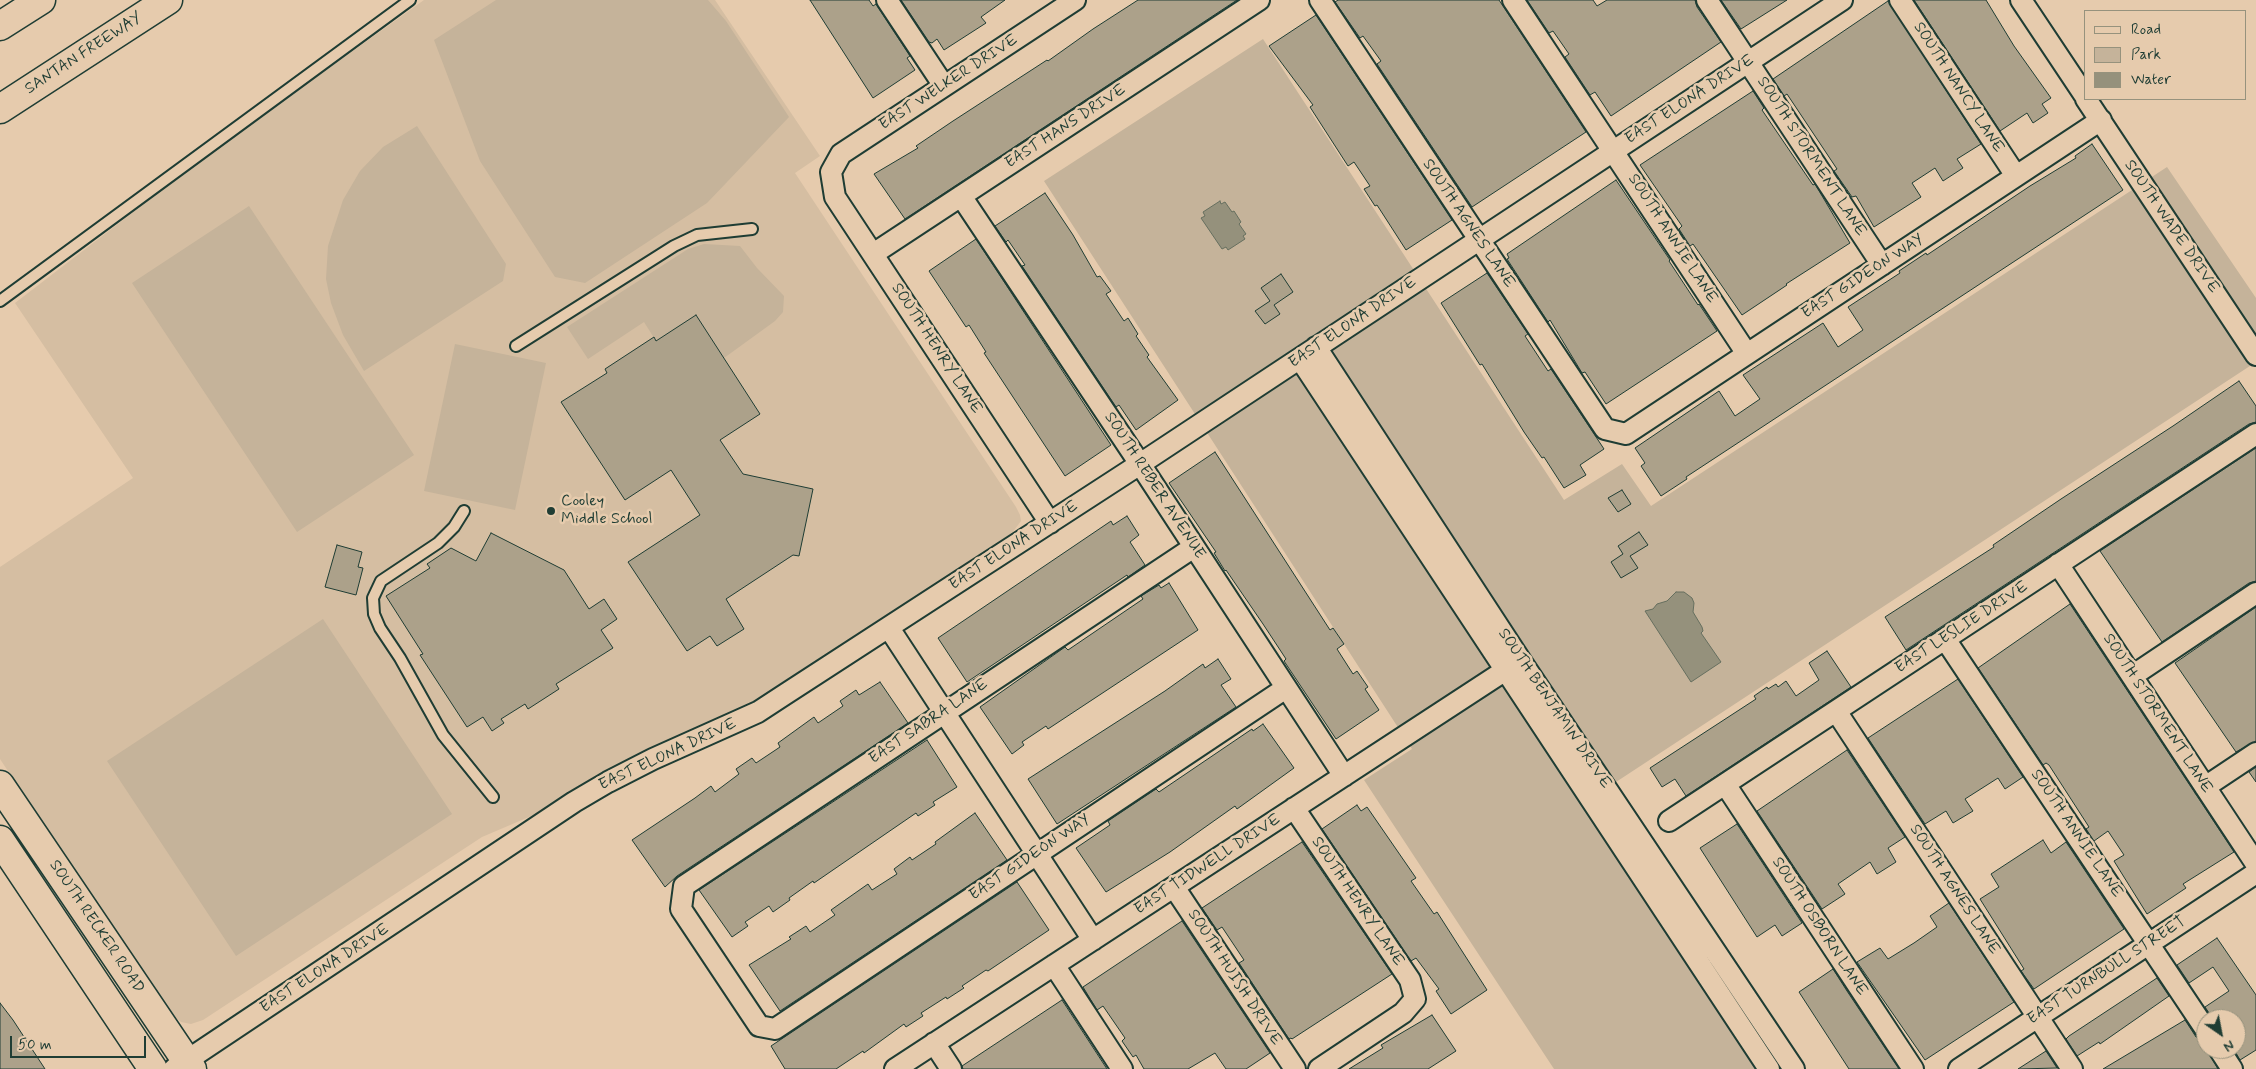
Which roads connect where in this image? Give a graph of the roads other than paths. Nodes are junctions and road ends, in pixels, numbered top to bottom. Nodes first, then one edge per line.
1 (41, 0) edge
2 (168, 0) edge
3 (410, 0) edge
4 (887, 0) edge
5 (1075, 0) edge
6 (1259, 0) edge
7 (1320, 0) edge
8 (1514, 0) edge
9 (1707, 0) edge
10 (1842, 0) edge
11 (1900, 0) edge
12 (2021, 0) edge
13 (0, 26) edge
14 (1748, 62) junction
15 (944, 86) junction
16 (2084, 95) edge
17 (2087, 100) edge
18 (0, 109) edge
19 (2101, 120) junction
20 (1613, 151) junction
21 (831, 172) joint
22 (2016, 176) junction
23 (961, 196) junction
24 (752, 229) dead end
25 (1478, 240) junction
26 (873, 254) junction
27 (1882, 265) junction
28 (0, 302) edge
29 (516, 346) dead end
30 (1316, 347) junction
31 (1747, 354) junction
32 (2256, 354) edge
33 (1300, 359) junction
34 (1626, 434) joint
35 (2256, 434) edge
36 (1140, 464) junction
37 (464, 511) dead end
38 (1050, 522) junction
39 (1194, 548) junction
40 (2058, 564) junction
41 (2256, 594) edge
42 (889, 628) junction
43 (1946, 639) junction
44 (1513, 666) junction
45 (2132, 676) junction
46 (1286, 688) junction
47 (1836, 711) junction
48 (944, 712) junction
49 (2256, 754) edge
50 (1344, 776) junction
51 (1725, 784) junction
52 (0, 785) edge
53 (2205, 787) junction
54 (493, 797) dead end
55 (1294, 808) junction
56 (1669, 821) dead end
57 (0, 840) edge
58 (1037, 854) junction
59 (2256, 864) edge
60 (2256, 873) edge
61 (1174, 887) junction
62 (1093, 940) junction
63 (2149, 944) junction
64 (1054, 965) junction
65 (2196, 1015) edge
66 (2038, 1017) junction
67 (775, 1029) joint
68 (934, 1043) junction
69 (184, 1066) edge
70 (153, 1069) edge
71 (894, 1069) edge
72 (951, 1069) edge
73 (1122, 1069) edge
74 (1294, 1069) edge
75 (1319, 1069) edge
76 (1769, 1069) edge
77 (1794, 1069) edge
78 (1912, 1069) edge
79 (1959, 1069) edge
80 (2072, 1069) edge

1 - 13 main road
2 - 18 main road, SANTAN FREEWAY
3 - 28 lane
4 - 15 street
5 - 15 street, EAST WELKER DRIVE
6 - 23 street, EAST HANS DRIVE
7 - 25 street, SOUTH AGNES LANE
8 - 20 street, SOUTH ANNIE LANE
9 - 14 street, SOUTH STORMENT LANE
10 - 14 street, EAST ELONA DRIVE
11 - 22 street, SOUTH NANCY LANE
12 - 16 street, SOUTH WADE DRIVE
14 - 20 street, EAST ELONA DRIVE
14 - 27 street, SOUTH STORMENT LANE
15 - 21 street, EAST WELKER DRIVE
17 - 19 street, SOUTH WADE DRIVE
19 - 22 street, EAST GIDEON WAY
19 - 32 street, SOUTH WADE DRIVE
20 - 25 street, EAST ELONA DRIVE
20 - 31 street, SOUTH ANNIE LANE
21 - 26 street, SOUTH HENRY LANE
22 - 27 street, EAST GIDEON WAY
23 - 26 street, EAST HANS DRIVE
23 - 36 street, SOUTH REBER AVENUE
24 - 29 lane
25 - 30 street, EAST ELONA DRIVE
25 - 34 street, SOUTH AGNES LANE
26 - 38 street, SOUTH HENRY LANE
27 - 31 street, EAST GIDEON WAY
30 - 33 street, EAST ELONA DRIVE
30 - 44 street, SOUTH BENJAMIN DRIVE
31 - 34 street, EAST GIDEON WAY
33 - 36 street, EAST ELONA DRIVE
33 - 44 street, SOUTH BENJAMIN DRIVE
35 - 40 street, EAST LESLIE DRIVE
36 - 38 street, EAST ELONA DRIVE
36 - 39 street, SOUTH REBER AVENUE
37 - 54 lane
38 - 42 street, EAST ELONA DRIVE
39 - 46 street, SOUTH REBER AVENUE
39 - 48 street, EAST SABRA LANE
40 - 43 street, EAST LESLIE DRIVE
40 - 45 street, SOUTH STORMENT LANE
41 - 45 street
42 - 48 street
42 - 69 street, EAST ELONA DRIVE
43 - 47 street, EAST LESLIE DRIVE
43 - 63 street, SOUTH ANNIE LANE
44 - 50 street, EAST TIDWELL DRIVE
44 - 76 street, SOUTH BENJAMIN DRIVE
44 - 77 street, SOUTH BENJAMIN DRIVE
45 - 53 street, SOUTH STORMENT LANE
46 - 50 street, SOUTH REBER AVENUE
46 - 58 street, EAST GIDEON WAY
47 - 51 street, EAST LESLIE DRIVE
47 - 66 street, SOUTH AGNES LANE
48 - 58 street
48 - 67 street, EAST SABRA LANE
49 - 53 street
50 - 55 street, EAST TIDWELL DRIVE
51 - 56 street, EAST LESLIE DRIVE
51 - 78 street, SOUTH OSBORN LANE
52 - 69 main road, SOUTH RECKER ROAD
53 - 59 street, SOUTH STORMENT LANE
55 - 61 street, EAST TIDWELL DRIVE
55 - 75 street, SOUTH HENRY LANE
57 - 70 main road, SOUTH RECKER ROAD
58 - 62 street
58 - 67 street, EAST GIDEON WAY
60 - 63 street, EAST TURNBULL STREET
61 - 62 street, EAST TIDWELL DRIVE
61 - 74 street, SOUTH HUISH DRIVE
62 - 64 street, EAST TIDWELL DRIVE
63 - 65 street, SOUTH ANNIE LANE
63 - 66 street, EAST TURNBULL STREET
64 - 68 street, EAST TIDWELL DRIVE
64 - 73 street
66 - 79 street, EAST TURNBULL STREET
66 - 80 street, SOUTH AGNES LANE
68 - 71 street, EAST TIDWELL DRIVE
68 - 72 street

